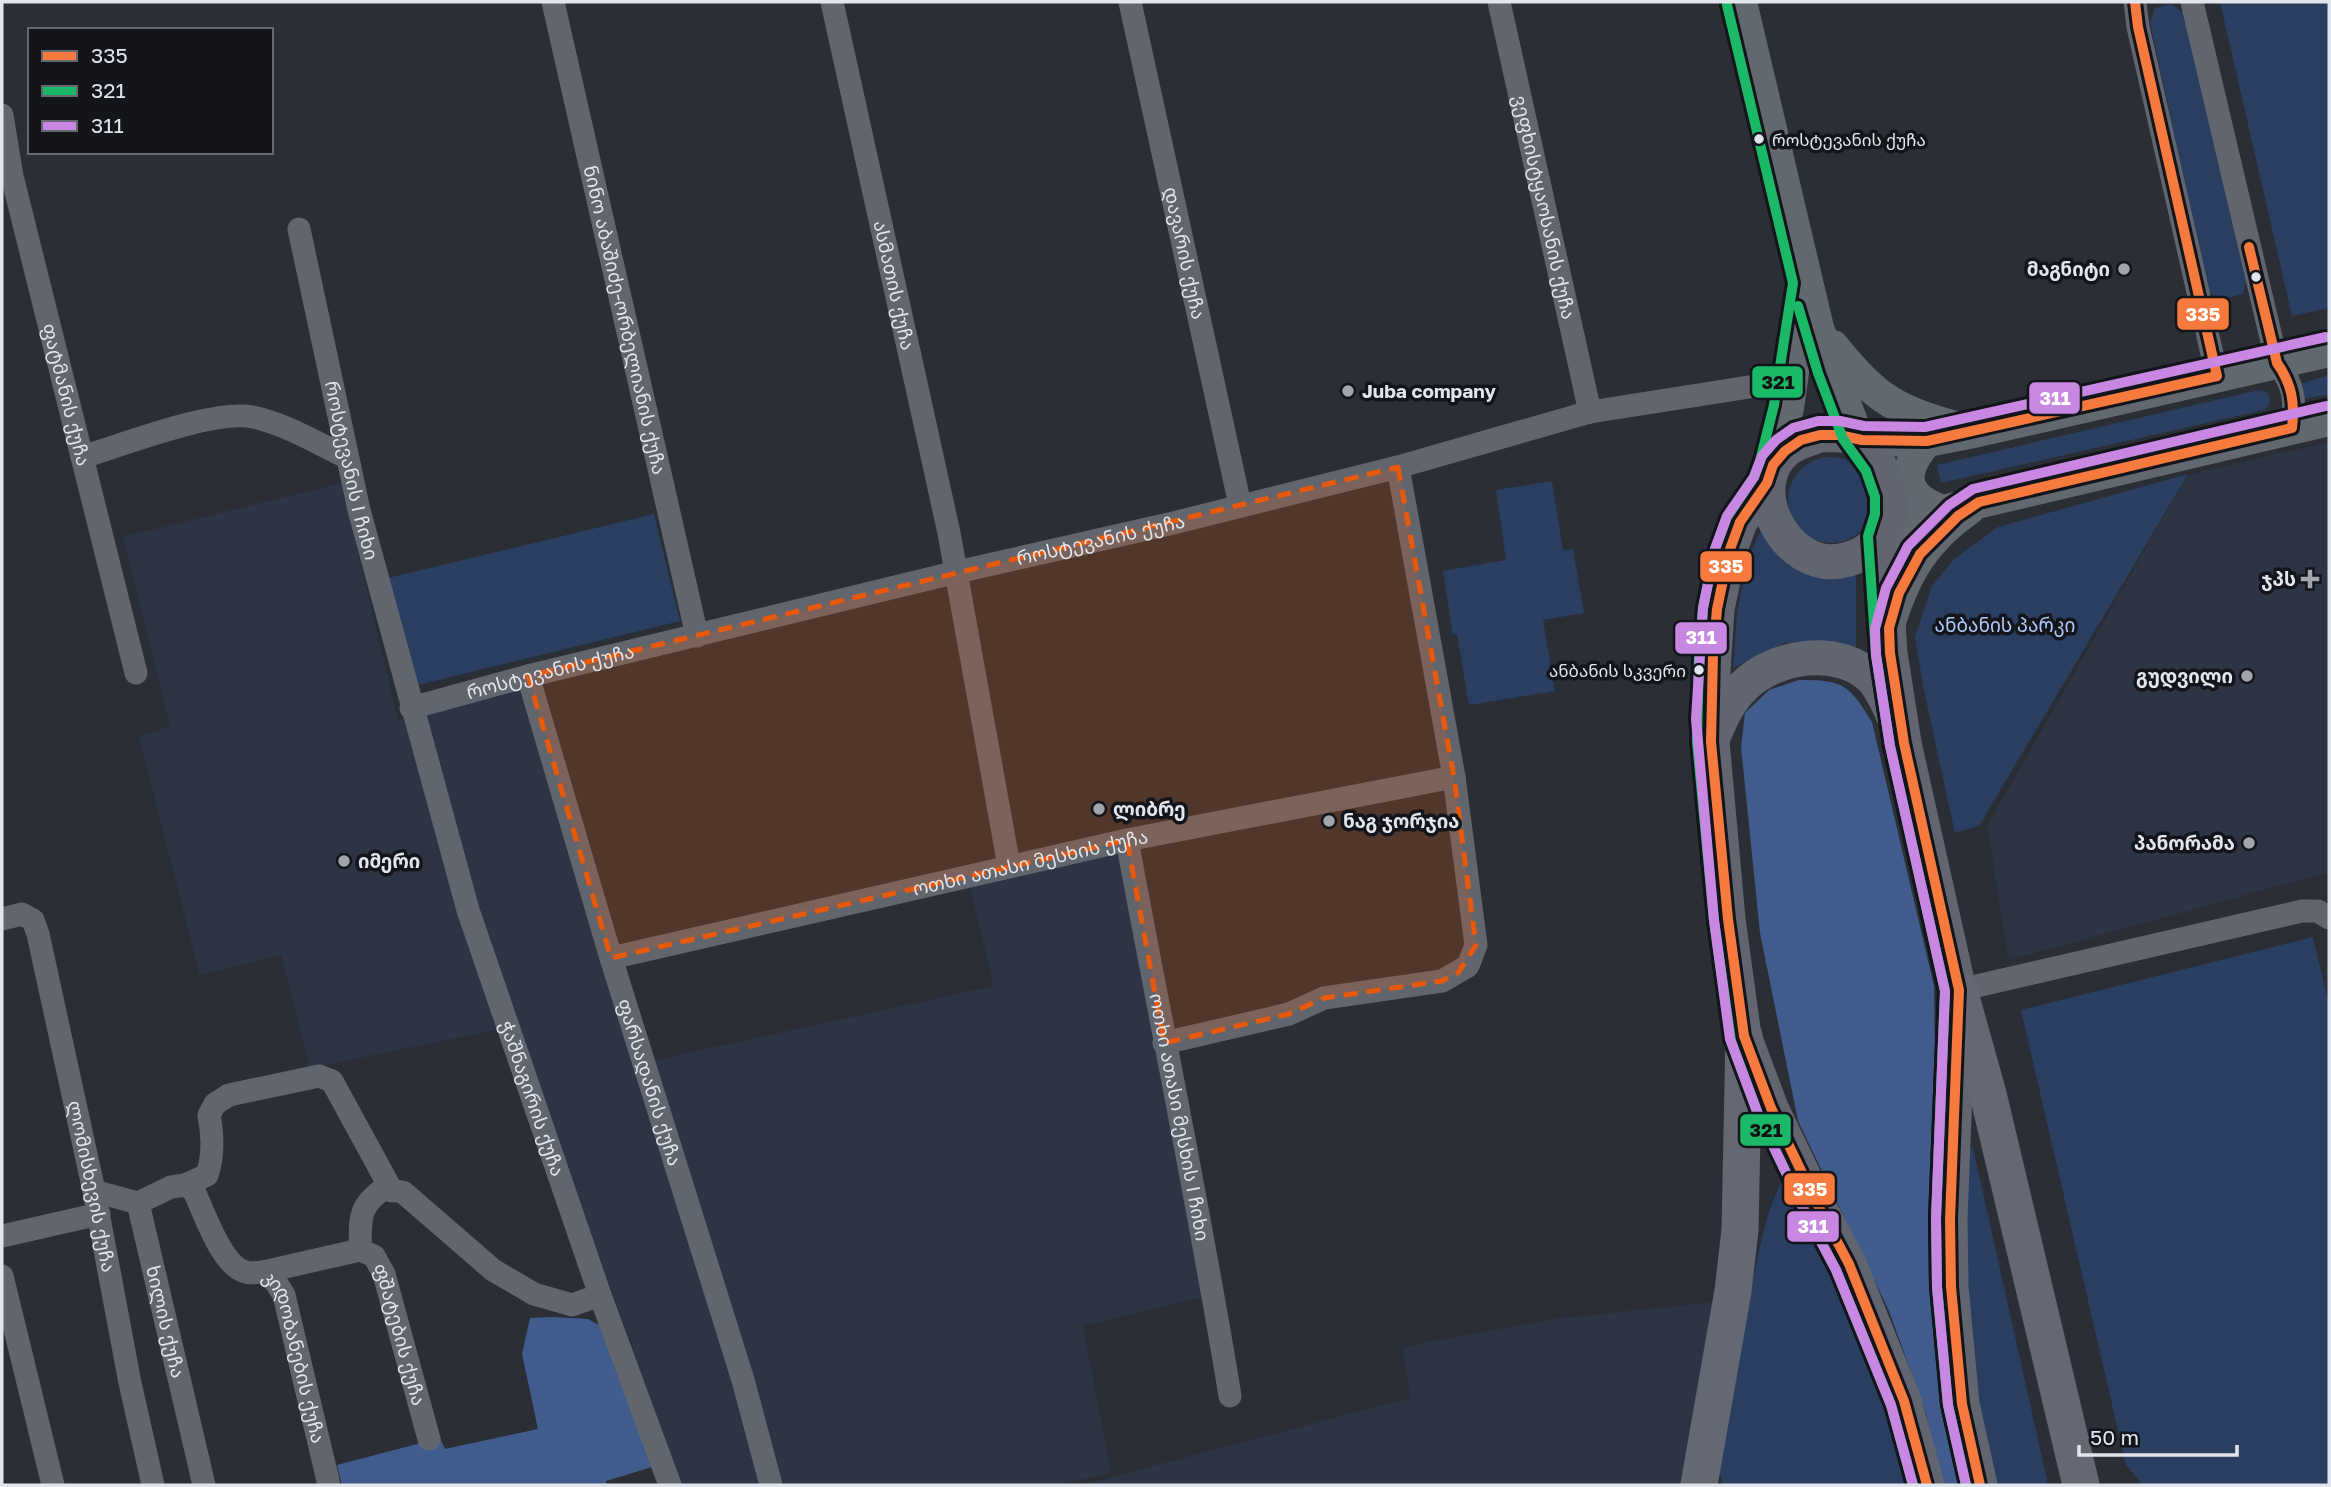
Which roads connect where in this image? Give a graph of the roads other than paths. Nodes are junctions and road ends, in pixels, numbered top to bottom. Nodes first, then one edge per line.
1 (553, 2) edge
2 (832, 2) edge
3 (1130, 2) edge
4 (1499, 2) edge
5 (1741, 2) edge
6 (2135, 2) edge
7 (2192, 2) edge
8 (2, 115) edge
9 (299, 229) dead end
10 (1807, 282) junction
11 (1818, 328) junction
12 (2329, 351) edge
13 (2277, 363) junction
14 (2217, 376) junction
15 (1793, 380) junction
16 (1590, 412) junction
17 (2329, 420) edge
18 (2292, 428) junction
19 (1974, 432) junction
20 (1860, 440) junction
21 (1927, 441) junction
22 (82, 457) junction
23 (346, 457) junction
24 (1398, 467) junction
25 (1770, 474) junction
26 (1979, 502) junction
27 (1240, 505) junction
28 (1943, 511) junction
29 (1883, 534) junction
30 (957, 572) junction
31 (1889, 628) junction
32 (698, 636) junction
33 (136, 673) dead end
34 (528, 676) junction
35 (411, 708) junction
36 (1711, 743) junction
37 (1904, 743) junction
38 (1454, 777) junction
39 (1127, 840) junction
40 (1009, 866) junction
41 (2329, 918) edge
42 (2, 919) edge
43 (611, 958) junction
44 (1959, 990) junction
45 (1744, 1035) junction
46 (1164, 1043) junction
47 (185, 1185) junction
48 (94, 1191) junction
49 (392, 1191) junction
50 (138, 1203) junction
51 (99, 1214) junction
52 (2, 1236) edge
53 (360, 1250) junction
54 (263, 1272) junction
55 (2, 1276) edge
56 (600, 1295) junction
57 (1230, 1396) dead end
58 (429, 1439) dead end
59 (53, 1485) edge
60 (153, 1485) edge
61 (204, 1485) edge
62 (329, 1485) edge
63 (670, 1485) edge
64 (771, 1485) edge
65 (1699, 1485) edge
66 (1927, 1485) edge
67 (1980, 1485) edge
68 (2081, 1485) edge

1 - 32 street, ნინო აბაშიძე-ორბელიანის ქუჩა
2 - 30 street, ასმათის ქუჩა
3 - 27 street, დავარის ქუჩა
4 - 16 street, ვეფხისტყაოსანის ქუჩა
5 - 10 main road
6 - 14 street
7 - 13 street
8 - 22 street, ფატმანის ქუჩა
9 - 23 street, როსტევანის I ჩიხი
10 - 11 main road
10 - 15 main road
11 - 19 main road
11 - 20 main road
12 - 13 main road
13 - 14 main road
13 - 18 street
14 - 19 main road
15 - 16 street, როსტევანის ქუჩა
15 - 25 main road
16 - 24 street, როსტევანის ქუჩა
17 - 18 main road
18 - 26 main road
19 - 21 main road
20 - 21 main road
20 - 25 main road
20 - 29 main road
21 - 28 main road
22 - 23 street
22 - 33 street, ფატმანის ქუჩა
23 - 35 street, როსტევანის I ჩიხი
24 - 27 street, როსტევანის ქუჩა
24 - 38 street
25 - 29 main road
25 - 36 main road
26 - 28 main road
26 - 31 main road
27 - 30 street, როსტევანის ქუჩა
28 - 29 main road
29 - 31 main road
30 - 32 street, როსტევანის ქუჩა
30 - 40 street, ასმათის ქუჩა
31 - 37 main road
32 - 34 street, როსტევანის ქუჩა
34 - 35 street, როსტევანის ქუჩა
34 - 43 street, ფარსადანის ქუჩა
35 - 56 street, ჭაშნაგირის ქუჩა
36 - 37 main road
36 - 45 main road
37 - 44 main road
38 - 39 street, ოთხი ათასი მესხის ქუჩა
38 - 46 street
39 - 40 street, ოთხი ათასი მესხის ქუჩა
39 - 46 street, ოთხი ათასი მესხის I ჩიხი
40 - 43 street, ოთხი ათასი მესხის ქუჩა
41 - 44 street
42 - 48 street, ლომისხევის ქუჩა
43 - 64 street, ფარსადანის ქუჩა
44 - 67 main road
44 - 68 highway
45 - 65 highway
45 - 66 main road
46 - 57 street, ოთხი ათასი მესხის I ჩიხი
47 - 49 street
47 - 50 street
47 - 54 street, კიდობანების ქუჩა
48 - 50 street
48 - 51 street, ლომისხევის ქუჩა
49 - 53 street, ფშატების ქუჩა
49 - 56 street
50 - 61 street, ხილის ქუჩა
51 - 52 street
51 - 60 street, ლომისხევის ქუჩა
53 - 54 street
53 - 58 street, ფშატების ქუჩა
54 - 62 street, კიდობანების ქუჩა
55 - 59 street
56 - 63 street, ჭაშნაგირის ქუჩა

